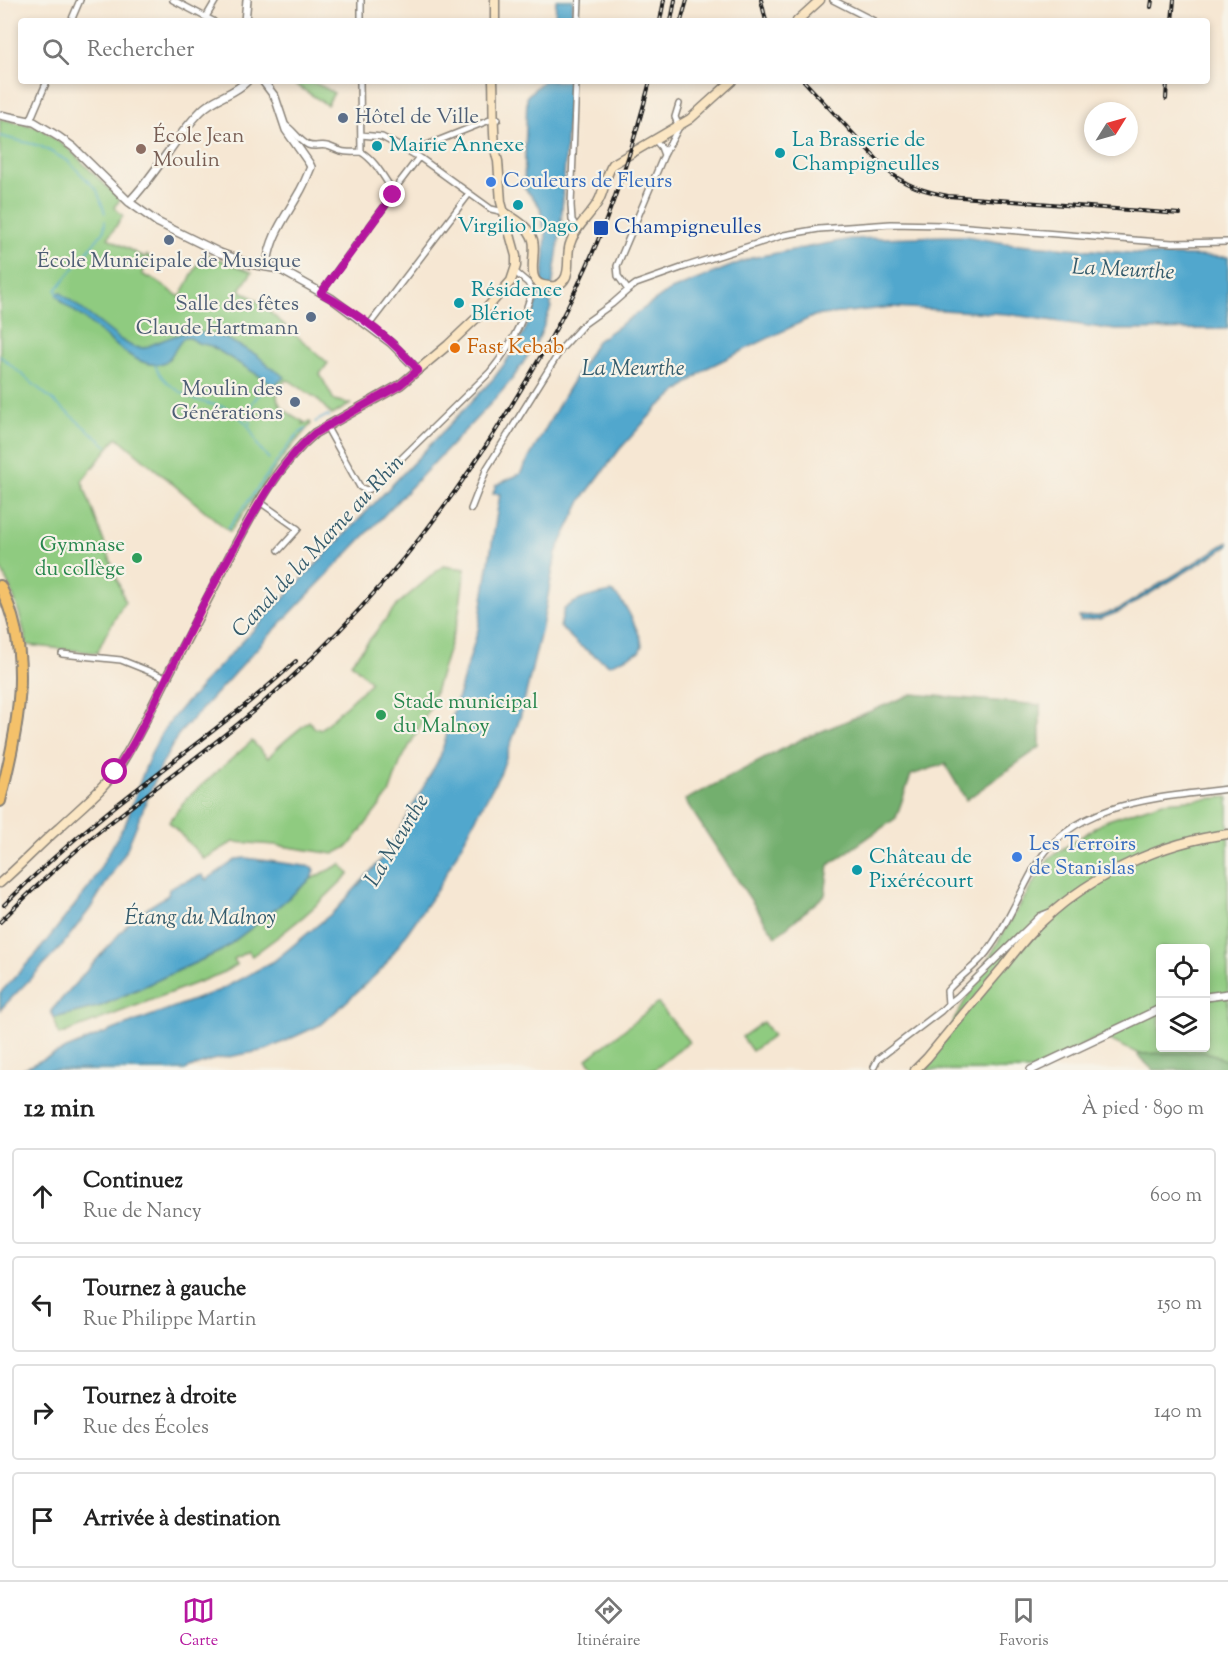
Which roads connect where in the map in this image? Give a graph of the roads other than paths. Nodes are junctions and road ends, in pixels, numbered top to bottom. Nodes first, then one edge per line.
1 (80, 0) edge
2 (173, 0) edge
3 (192, 0) edge
4 (216, 0) edge
5 (247, 0) edge
6 (361, 0) edge
7 (493, 0) edge
8 (579, 0) edge
9 (820, 0) edge
10 (834, 0) edge
11 (188, 8) junction
12 (206, 17) joint
13 (72, 18) edge
14 (246, 18) edge
15 (361, 18) edge
16 (493, 18) edge
17 (578, 18) edge
18 (800, 18) edge
19 (868, 18) edge
20 (45, 84) edge
21 (243, 84) edge
22 (265, 84) edge
23 (360, 84) edge
24 (495, 84) edge
25 (576, 84) edge
26 (729, 84) edge
27 (679, 104) dead end
28 (0, 115) edge
29 (496, 119) junction
30 (30, 121) junction
31 (285, 125) junction
32 (679, 127) junction
33 (361, 135) junction
34 (657, 139) junction
35 (668, 148) junction
36 (361, 152) junction
37 (664, 155) junction
38 (416, 156) junction
39 (393, 190) junction
40 (469, 194) junction
41 (129, 202) junction
42 (504, 212) junction
43 (577, 228) junction
44 (528, 231) junction
45 (511, 233) junction
46 (1228, 242) edge
47 (267, 265) junction
48 (515, 272) junction
49 (628, 290) junction
50 (321, 293) junction
51 (369, 325) junction
52 (418, 370) junction
53 (327, 426) junction
54 (260, 502) junction
55 (471, 509) dead end
56 (279, 550) dead end
57 (0, 586) edge
58 (62, 654) dead end
59 (166, 678) junction
60 (1228, 789) edge
61 (0, 801) edge
62 (1228, 834) edge
63 (27, 860) junction
64 (0, 883) edge
65 (0, 891) edge
66 (1054, 910) junction
67 (1228, 994) edge
68 (1210, 996) edge
69 (948, 1004) junction
70 (1156, 1011) edge
71 (927, 1058) junction
72 (874, 1067) dead end
73 (915, 1070) edge
74 (921, 1070) edge
75 (1031, 1070) edge

1 - 13 street
2 - 11 street
3 - 11 street
4 - 12 street
5 - 14 street
6 - 15 street
7 - 16 main road
8 - 17 street
9 - 18 main road
10 - 19 street
11 - 12 street
20 - 30 street
21 - 41 street
22 - 31 street
23 - 33 street
24 - 29 main road
25 - 43 street
26 - 32 main road
27 - 32 street
28 - 30 street
29 - 38 street
29 - 42 main road
30 - 41 street
31 - 36 street
31 - 47 street
32 - 34 main road
32 - 35 street
33 - 36 street
33 - 38 street
34 - 35 street
34 - 37 street
34 - 43 main road
35 - 37 street
36 - 39 street
37 - 49 street
38 - 39 street
38 - 40 street
39 - 50 street
40 - 42 street
40 - 51 street
41 - 47 street
42 - 44 main road
42 - 45 main road
43 - 44 main road
44 - 45 main road
45 - 48 main road
46 - 49 street
47 - 50 street
48 - 52 main road
48 - 53 street
49 - 55 street
50 - 51 street
51 - 52 street
52 - 53 main road
53 - 54 main road
54 - 56 street
54 - 59 main road
57 - 61 highway
58 - 59 street
59 - 63 main road
60 - 69 street
62 - 66 main road
63 - 64 main road
63 - 65 main road
66 - 69 street
66 - 71 main road
67 - 68 street
69 - 72 street
70 - 75 street
71 - 73 main road
71 - 74 main road

